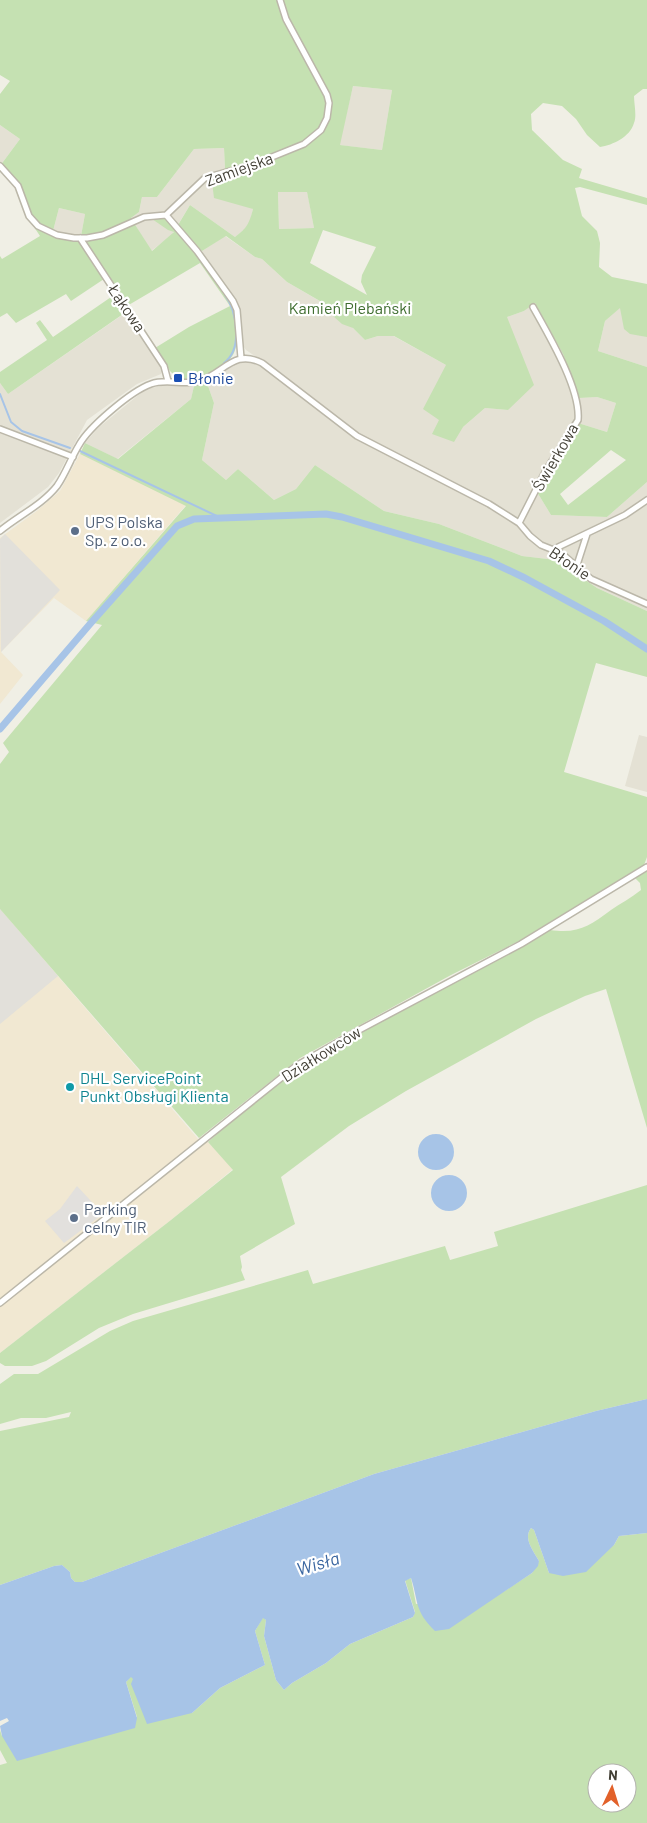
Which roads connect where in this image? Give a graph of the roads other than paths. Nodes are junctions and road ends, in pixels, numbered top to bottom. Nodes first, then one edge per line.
1 (280, 0) edge
2 (0, 166) edge
3 (166, 215) junction
4 (80, 238) junction
5 (533, 307) dead end
6 (241, 358) junction
7 (168, 381) junction
8 (0, 429) edge
9 (72, 457) junction
10 (647, 500) edge
11 (519, 523) junction
12 (0, 531) edge
13 (586, 534) junction
14 (554, 550) junction
15 (576, 568) junction
16 (647, 604) edge
17 (647, 867) edge
18 (0, 1303) edge

1 - 3 street, Zamiejska
2 - 4 street
3 - 4 street
3 - 6 street
4 - 7 street, Łąkowa
5 - 11 street, Świerkowa
6 - 7 street
6 - 11 street, Błonie
7 - 9 street
8 - 9 street
9 - 12 street
10 - 13 street
11 - 14 street, Błonie
13 - 14 street
13 - 15 street
14 - 15 street, Błonie
15 - 16 street, Błonie
17 - 18 street, Działkowców

